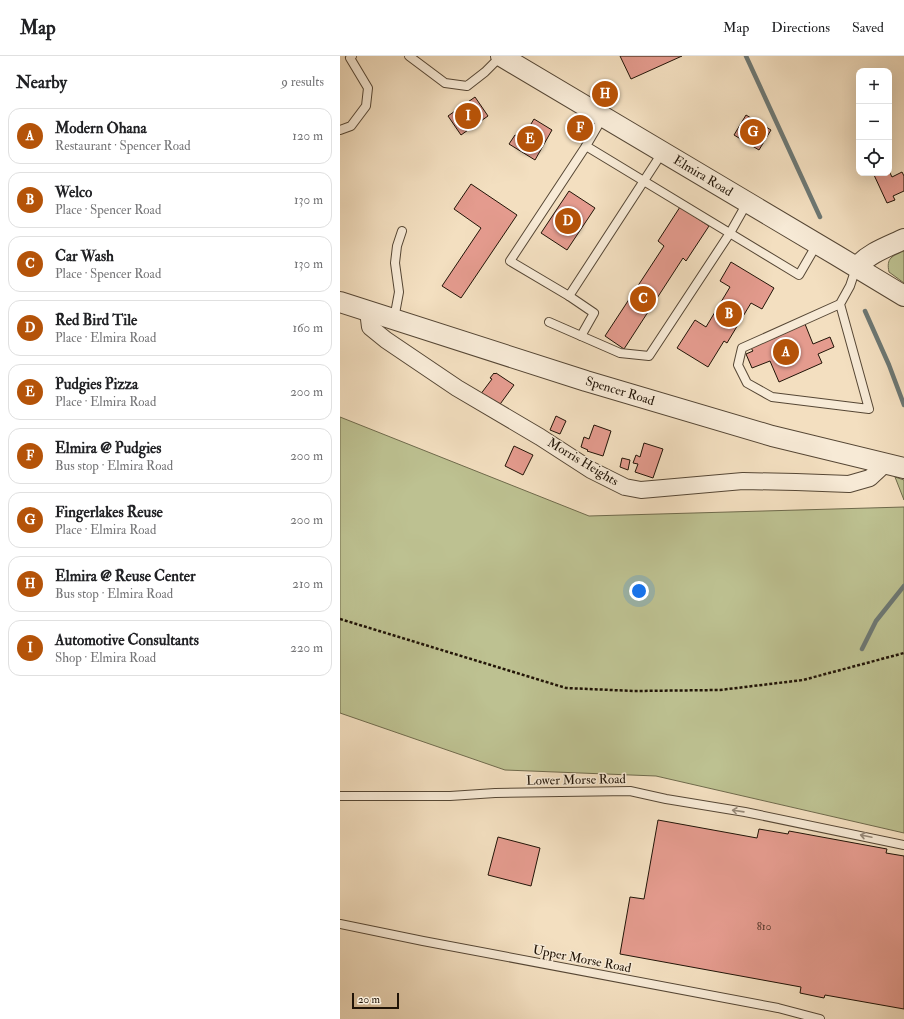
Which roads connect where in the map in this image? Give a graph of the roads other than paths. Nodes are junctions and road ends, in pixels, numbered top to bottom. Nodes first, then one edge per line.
1 (409, 56) edge
2 (501, 56) edge
3 (350, 57) edge
4 (603, 116) junction
5 (340, 130) edge
6 (586, 146) junction
7 (663, 152) junction
8 (643, 180) junction
9 (748, 202) junction
10 (402, 230) dead end
11 (730, 232) junction
12 (904, 239) edge
13 (817, 244) junction
14 (856, 267) junction
15 (569, 296) junction
16 (904, 296) edge
17 (340, 302) edge
18 (840, 304) junction
19 (368, 311) junction
20 (394, 319) junction
21 (549, 322) dead end
22 (581, 336) junction
23 (885, 464) junction
24 (904, 468) edge
25 (340, 796) edge
26 (904, 844) edge
27 (340, 924) edge
28 (820, 1019) edge

1 - 2 lane
2 - 4 street, Elmira Road
3 - 5 lane
4 - 6 lane
4 - 7 street, Elmira Road
6 - 8 lane
6 - 15 lane
7 - 8 lane
7 - 9 street, Elmira Road
8 - 11 lane
8 - 15 lane
9 - 11 lane
9 - 13 street, Elmira Road
10 - 20 lane
11 - 13 lane
11 - 22 lane
12 - 14 street
13 - 14 street, Elmira Road
14 - 16 street, Elmira Road
14 - 18 lane
15 - 22 lane
17 - 19 street, Spencer Road
18 - 18 lane
19 - 20 street, Spencer Road
19 - 23 street, Morris Heights
20 - 23 street, Spencer Road
21 - 22 lane
23 - 24 street, Spencer Road
26 -> 25 lane, Lower Morse Road
27 - 28 lane, Upper Morse Road

